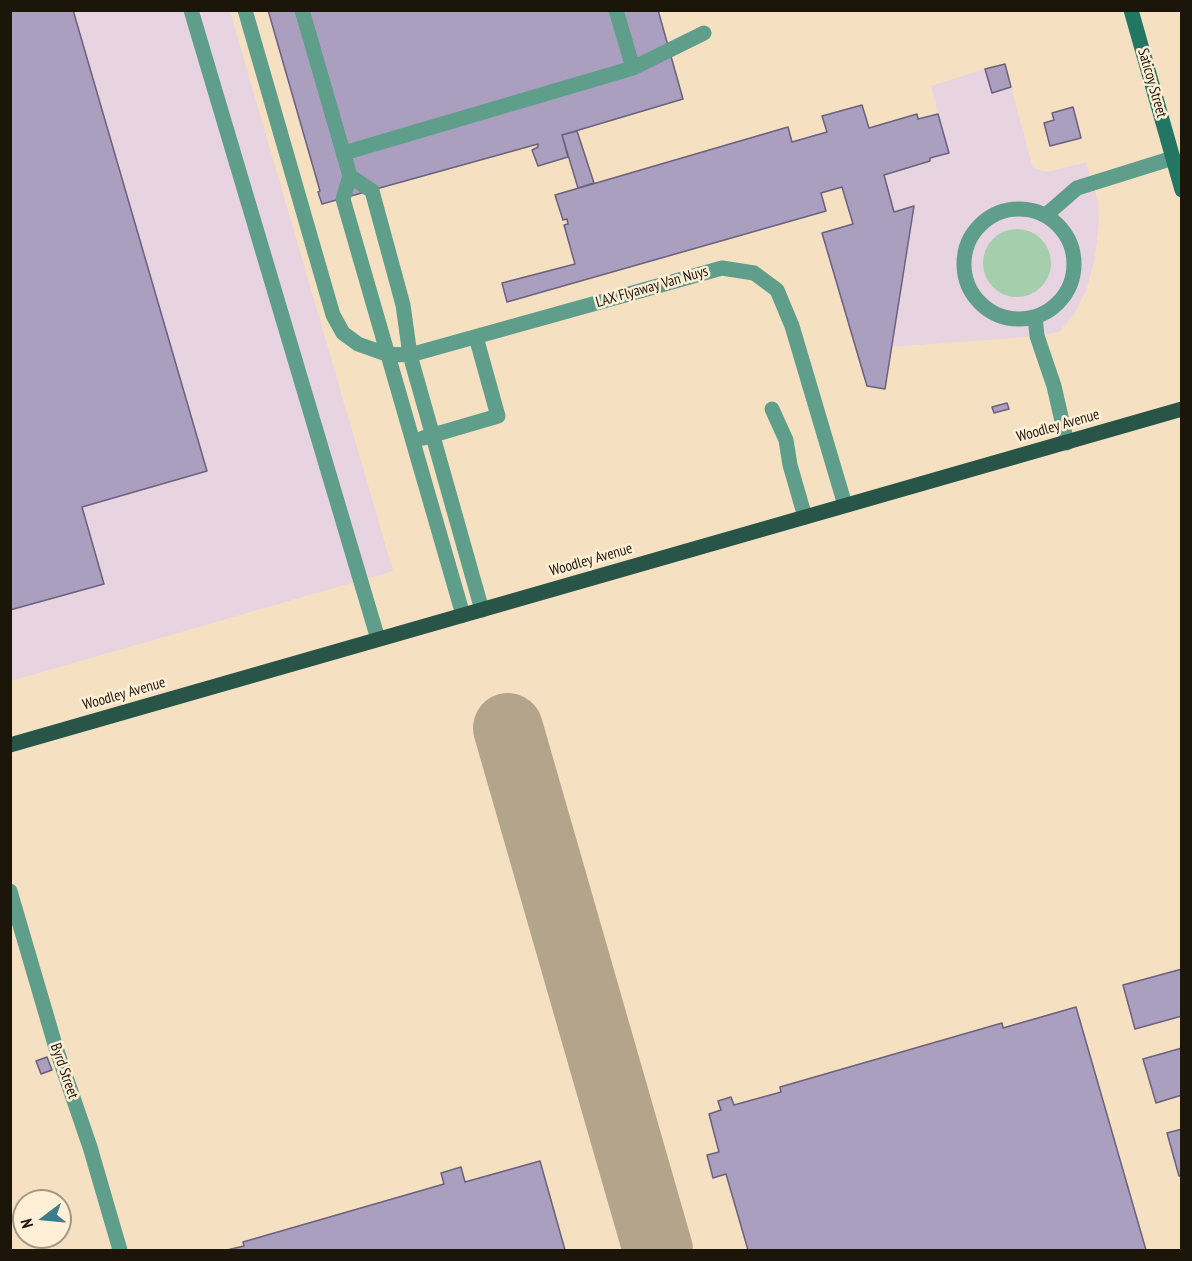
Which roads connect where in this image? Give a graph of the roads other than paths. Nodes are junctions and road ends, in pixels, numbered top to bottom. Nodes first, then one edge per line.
1 (191, 10) edge
2 (245, 10) edge
3 (302, 10) edge
4 (616, 10) edge
5 (1131, 10) edge
6 (704, 33) dead end
7 (633, 68) junction
8 (344, 153) junction
9 (1173, 158) junction
10 (350, 176) junction
11 (1181, 188) edge
12 (1046, 215) junction
13 (1035, 317) junction
14 (476, 338) junction
15 (386, 354) junction
16 (410, 355) junction
17 (772, 409) dead end
18 (1182, 409) edge
19 (432, 435) junction
20 (411, 441) junction
21 (1067, 443) junction
22 (845, 506) junction
23 (805, 517) junction
24 (482, 610) junction
25 (463, 615) junction
26 (378, 639) junction
27 (10, 745) edge
28 (10, 891) edge
29 (120, 1251) edge

1 - 26 street
2 - 15 street, LAX Flyaway Van Nuys
3 - 8 street
4 - 7 street
5 - 9 main road, Saticoy Street
6 - 7 street
7 - 8 street
8 - 10 street
9 - 11 main road, Saticoy Street
9 - 12 street
10 - 15 street
10 - 16 street
12 - 13 street
12 - 13 street
13 - 21 street
14 - 16 street, LAX Flyaway Van Nuys
14 - 19 street
14 - 22 street, LAX Flyaway Van Nuys
15 - 16 street, LAX Flyaway Van Nuys
15 - 20 street
16 - 19 street
17 - 23 street
18 - 21 main road, Woodley Avenue
19 - 20 street
19 - 24 street
20 - 25 street
21 - 22 main road, Woodley Avenue
22 - 23 main road, Woodley Avenue
23 - 24 main road, Woodley Avenue
24 - 25 main road, Woodley Avenue
25 - 26 main road, Woodley Avenue
26 - 27 main road, Woodley Avenue
28 - 29 street, Byrd Street

